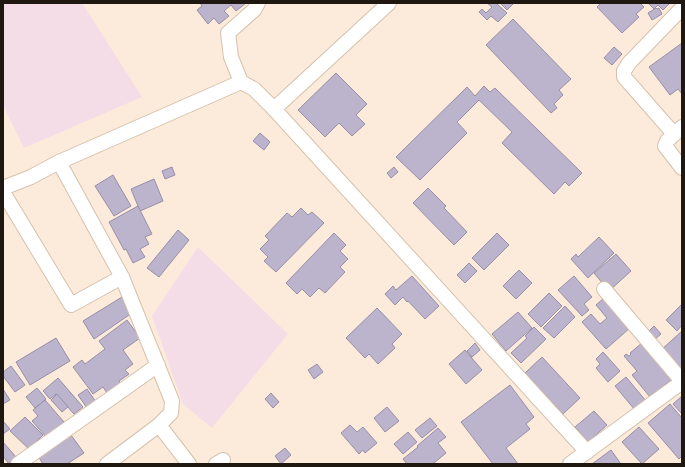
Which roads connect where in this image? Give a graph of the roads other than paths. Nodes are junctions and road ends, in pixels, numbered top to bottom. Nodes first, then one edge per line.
1 (258, 3) edge
2 (389, 3) edge
3 (682, 8) edge
4 (241, 82) junction
5 (274, 109) junction
6 (678, 131) edge
7 (59, 162) junction
8 (682, 168) edge
9 (3, 188) edge
10 (3, 192) edge
11 (122, 277) junction
12 (604, 289) dead end
13 (158, 365) junction
14 (682, 382) edge
15 (160, 425) junction
16 (587, 452) junction
17 (18, 464) edge
18 (107, 464) edge
19 (189, 464) edge
20 (570, 464) edge

1 - 4 street
2 - 5 street
3 - 6 street
4 - 5 street
4 - 7 street
5 - 16 street
6 - 8 street
7 - 9 street
7 - 11 street
10 - 11 street
11 - 13 street
12 - 14 street
13 - 15 street
13 - 17 street
14 - 16 street
15 - 18 street
15 - 19 street
16 - 20 street

